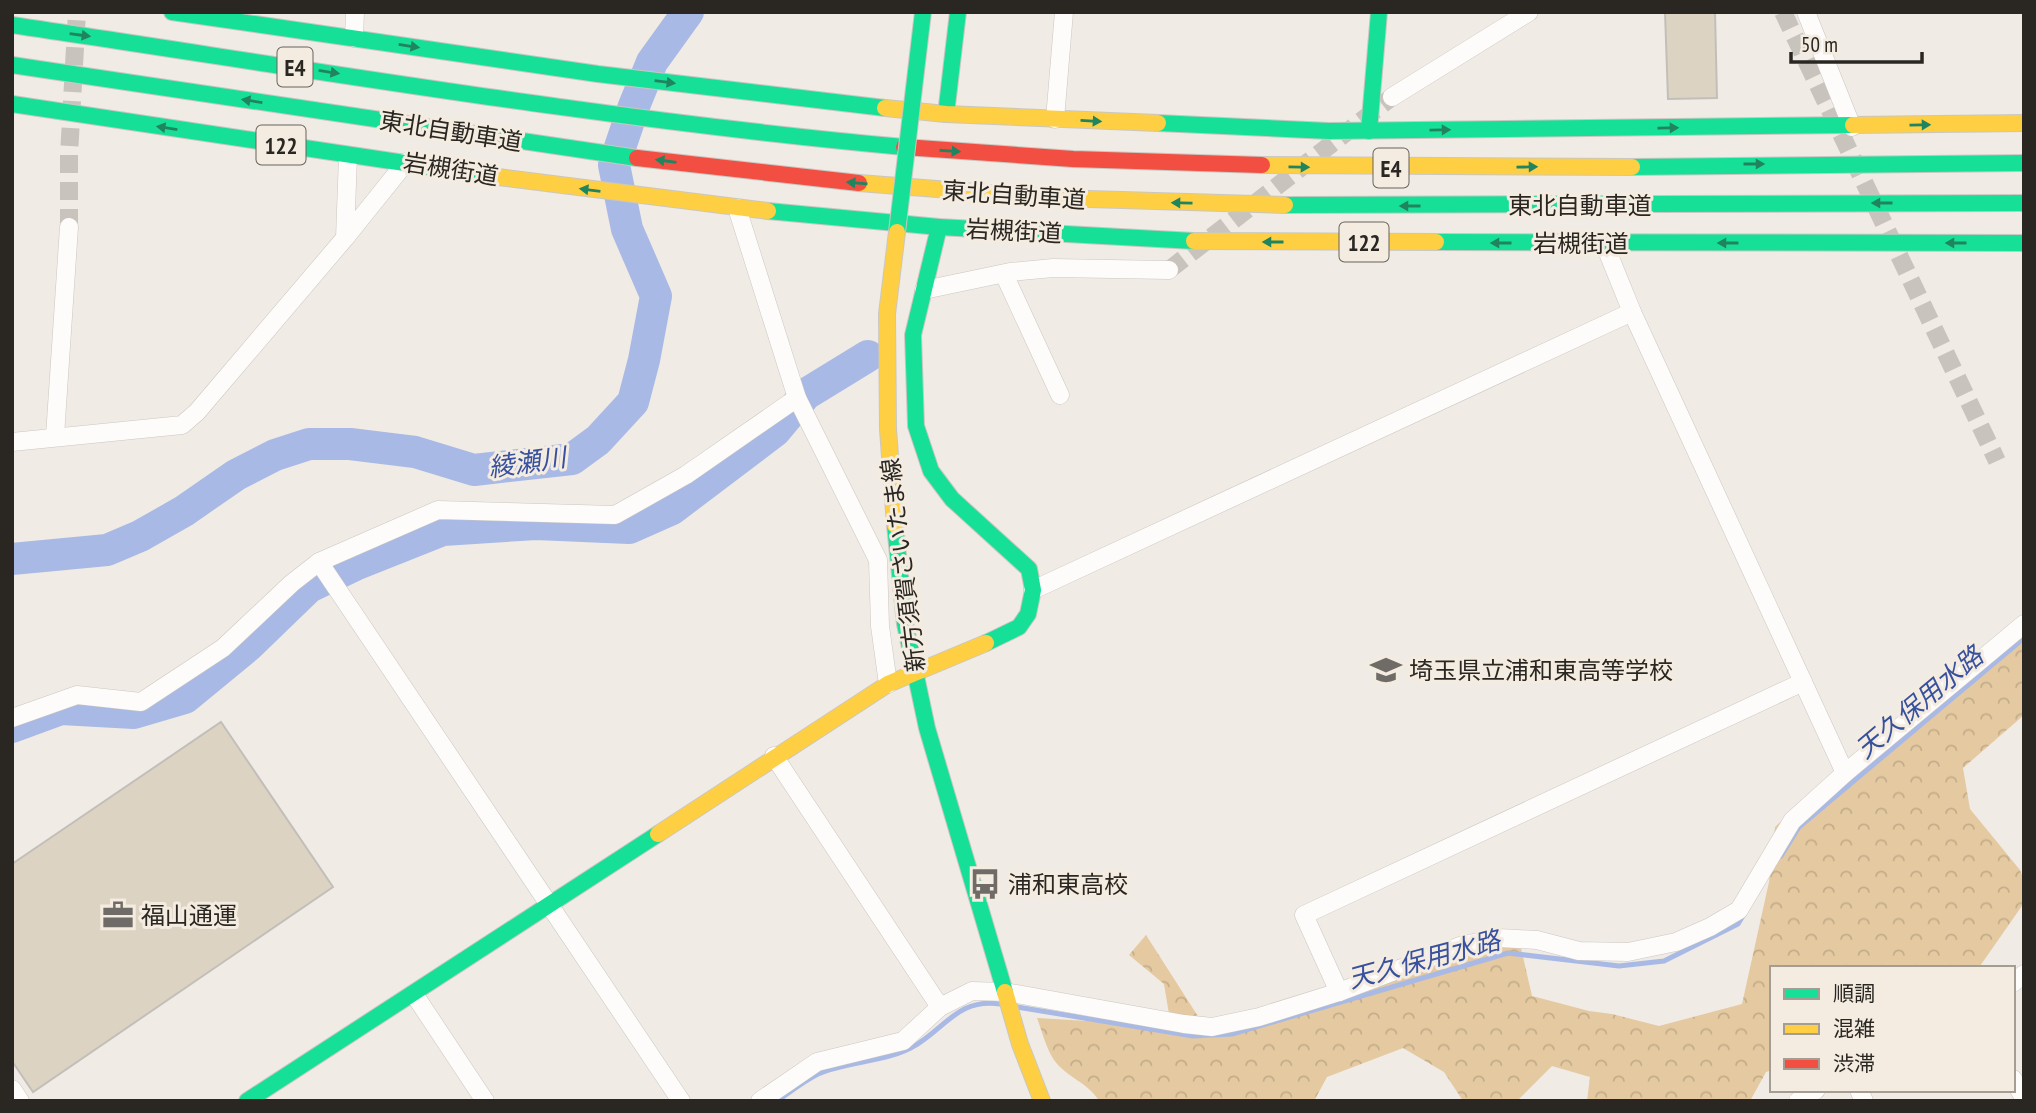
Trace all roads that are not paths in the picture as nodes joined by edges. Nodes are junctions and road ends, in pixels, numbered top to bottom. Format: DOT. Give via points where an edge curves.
graph roads {
  1 [pos="172,12"];
  2 [pos="285,12"];
  3 [pos="355,12"];
  4 [pos="923,12"];
  5 [pos="958,12"];
  6 [pos="1064,12"];
  7 [pos="1379,12"];
  8 [pos="1529,12"];
  9 [pos="1806,12"];
  10 [pos="12,25"];
  11 [pos="270,26"];
  12 [pos="354,38"];
  13 [pos="12,65"];
  14 [pos="1392,97"];
  15 [pos="12,104"];
  16 [pos="946,114"];
  17 [pos="1055,119"];
  18 [pos="2024,123"];
  19 [pos="1852,127"];
  20 [pos="1369,131"];
  21 [pos="348,156"];
  22 [pos="405,162"];
  23 [pos="2024,163"];
  24 [pos="2024,203"];
  25 [pos="737,208"];
  26 [pos="69,227"];
  27 [pos="939,227"];
  28 [pos="345,238"];
  29 [pos="1604,243"];
  30 [pos="2024,243"];
  31 [pos="1169,270"];
  32 [pos="1004,274"];
  33 [pos="924,290"];
  34 [pos="1632,312"];
  35 [pos="1059,396"];
  36 [pos="797,398"];
  37 [pos="55,436"];
  38 [pos="12,442"];
  39 [pos="325,571"];
  40 [pos="1033,590"];
  41 [pos="2024,624"];
  42 [pos="915,671"];
  43 [pos="1803,682"];
  44 [pos="888,684"];
  45 [pos="12,718"];
  46 [pos="774,757"];
  47 [pos="1845,773"];
  48 [pos="549,906"];
  49 [pos="1005,992"];
  50 [pos="1339,992"];
  51 [pos="414,994"];
  52 [pos="940,1007"];
  53 [pos="2015,1082"];
  54 [pos="12,1089"];
  55 [pos="2024,1098"];
  56 [pos="20,1101"];
  57 [pos="247,1101"];
  58 [pos="485,1101"];
  59 [pos="681,1101"];
  60 [pos="760,1101"];
  61 [pos="1042,1101"];
  1 -- 11 [label="main road"];
  2 -- 11 [label="main road"];
  3 -- 12 [label="street"];
  4 -- 42 [label="main road, 新方須賀さいたま線, bridge" via="887,314 895,525 905,624"];
  5 -- 16 [label="main road"];
  6 -- 17 [label="street"];
  7 -- 20 [label="main road"];
  8 -- 14 [label="street"];
  9 -- 19 [label="street"];
  10 -- 23 [label="main road, 東北自動車道 / E4, one-way" via="578,110 942,150 1266,167"];
  11 -- 12 [label="main road"];
  12 -- 16 [label="main road, one-way" via="597,74"];
  24 -- 13 [label="main road, 東北自動車道 / E4, one-way" via="1314,206 973,193 562,148"];
  21 -- 15 [label="main road, 岩槻街道 / 122, one-way"];
  16 -- 17 [label="main road"];
  17 -- 20 [label="main road, one-way"];
  19 -- 18 [label="main road, one-way"];
  20 -- 19 [label="main road, one-way"];
  21 -- 22 [label="main road, 岩槻街道 / 122"];
  21 -- 28 [label="street"];
  25 -- 22 [label="main road, 岩槻街道 / 122, one-way"];
  22 -- 28 [label="street"];
  25 -- 27 [label="main road, 岩槻街道 / 122"];
  25 -- 36 [label="street"];
  26 -- 37 [label="street"];
  29 -- 27 [label="main road, 岩槻街道 / 122, one-way" via="1182,241"];
  27 -- 33 [label="main road"];
  28 -- 37 [label="street" via="181,425"];
  30 -- 29 [label="main road, 岩槻街道 / 122, one-way"];
  29 -- 34 [label="street"];
  31 -- 32 [label="street" via="1053,268"];
  32 -- 33 [label="street"];
  32 -- 35 [label="street"];
  33 -- 40 [label="main road" via="914,335 916,426 931,471 952,499 1029,569"];
  34 -- 40 [label="street"];
  34 -- 43 [label="street"];
  36 -- 39 [label="street" via="686,475 615,515 438,510"];
  36 -- 44 [label="street" via="878,559"];
  37 -- 38 [label="street"];
  39 -- 45 [label="street" via="292,583 223,648 141,702 77,695"];
  39 -- 48 [label="street"];
  40 -- 42 [label="main road" via="1028,614 1019,627"];
  41 -- 47 [label="street"];
  42 -- 44 [label="main road"];
  42 -- 49 [label="main road, 新方須賀さいたま線" via="941,778"];
  43 -- 47 [label="street"];
  43 -- 50 [label="street" via="1304,915"];
  44 -- 46 [label="main road"];
  46 -- 48 [label="main road"];
  46 -- 52 [label="street"];
  47 -- 50 [label="street" via="1792,821 1739,910 1676,942 1628,952 1579,951 1537,940 1499,938 1463,945"];
  48 -- 51 [label="main road"];
  48 -- 59 [label="street"];
  49 -- 50 [label="street" via="1212,1027"];
  49 -- 52 [label="street" via="972,991"];
  49 -- 61 [label="main road, 新方須賀さいたま線"];
  51 -- 57 [label="main road"];
  51 -- 58 [label="street"];
  52 -- 60 [label="street" via="903,1041 817,1062"];
  53 -- 55 [label="street"];
  54 -- 56 [label="street"];
}
